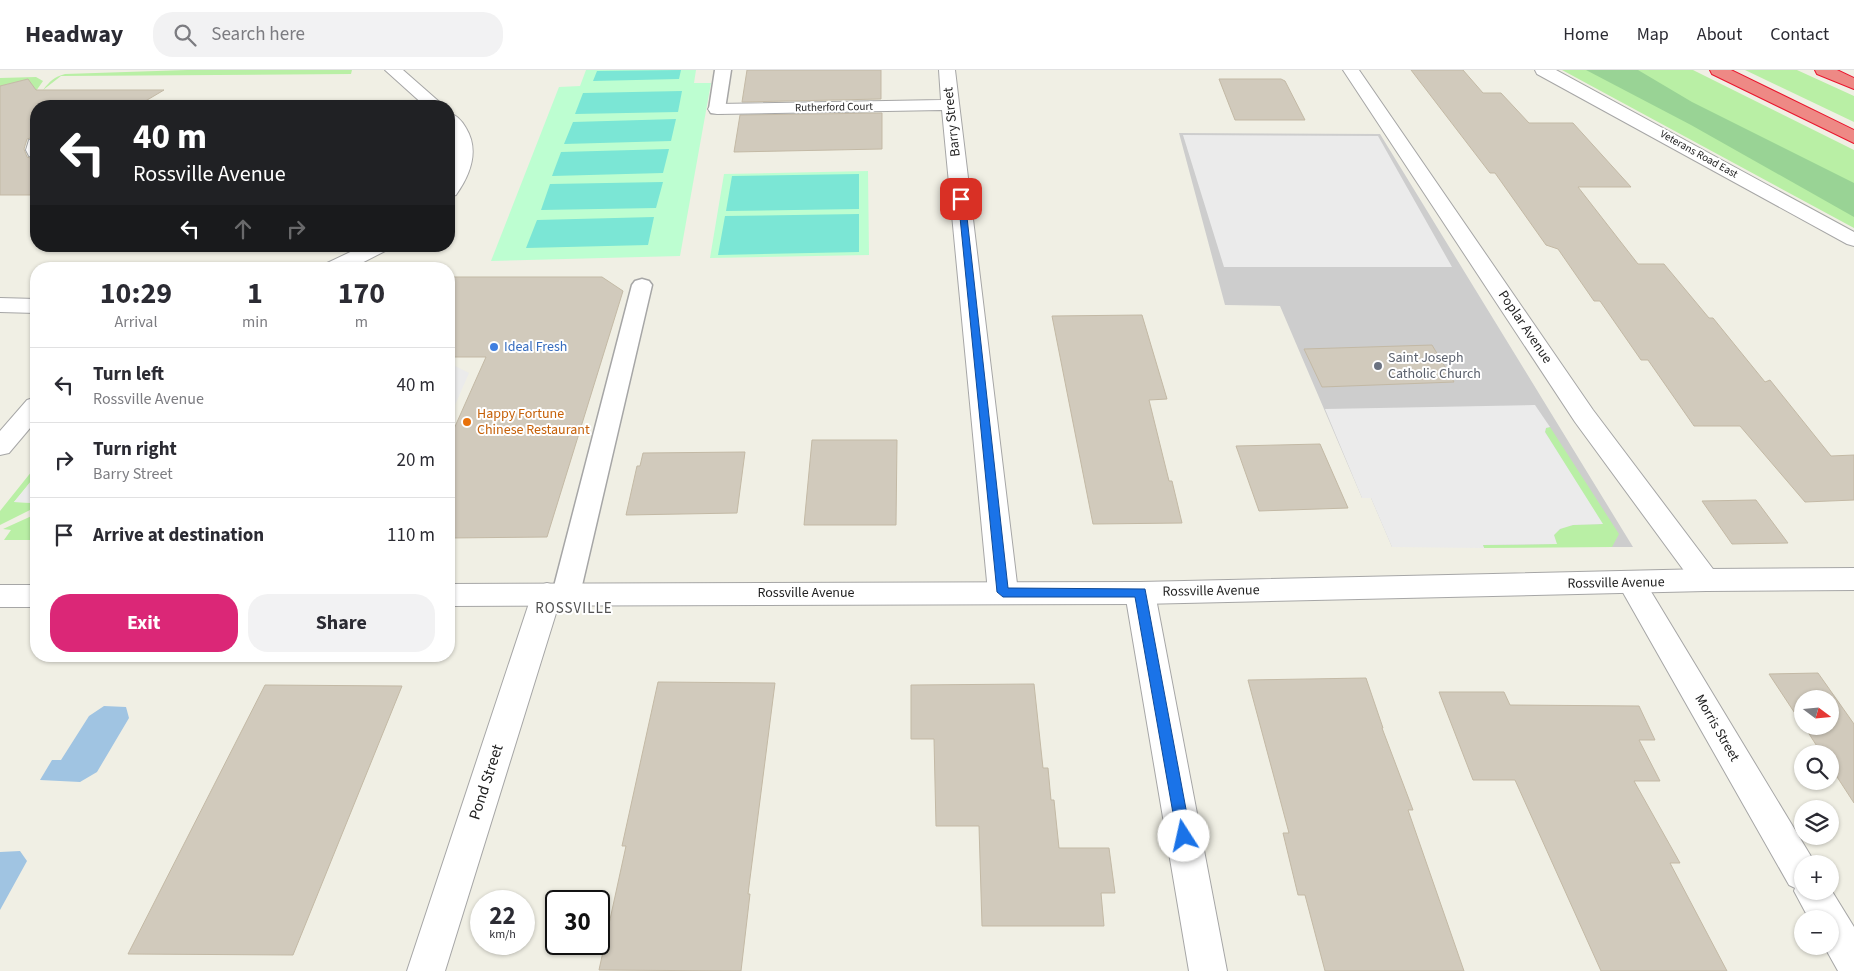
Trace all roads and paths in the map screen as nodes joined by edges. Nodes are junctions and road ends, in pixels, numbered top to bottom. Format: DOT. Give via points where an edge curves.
graph roads {
  1 [pos="394,70"];
  2 [pos="723,70"];
  3 [pos="947,70"];
  4 [pos="1351,70"];
  5 [pos="1542,70"];
  6 [pos="1718,70"];
  7 [pos="1823,70"];
  8 [pos="1854,84"];
  9 [pos="428,100"];
  10 [pos="950,105"];
  11 [pos="717,109"];
  12 [pos="455,128"];
  13 [pos="1854,137"];
  14 [pos="455,181"];
  15 [pos="1854,240"];
  16 [pos="368,252"];
  17 [pos="347,262"];
  18 [pos="642,285"];
  19 [pos="0,305"];
  20 [pos="30,306"];
  21 [pos="30,412"];
  22 [pos="0,447"];
  23 [pos="1706,580"];
  24 [pos="1854,580"];
  25 [pos="1631,582"];
  26 [pos="1003,592"];
  27 [pos="1140,593"];
  28 [pos="455,594"];
  29 [pos="556,594"];
  30 [pos="0,596"];
  31 [pos="30,596"];
  32 [pos="1794,860"];
  33 [pos="1839,937"];
  34 [pos="1854,962"];
  35 [pos="426,971"];
  36 [pos="1208,971"];
  1 -- 9 [label="street"];
  2 -- 11 [label="lane"];
  3 -- 10 [label="street, Barry Street"];
  4 -- 23 [label="street, Poplar Avenue" via="1584,416"];
  5 -- 15 [label="street, Veterans Road East"];
  6 -- 13 [label="highway"];
  7 -- 8 [label="highway"];
  10 -- 11 [label="street, Rutherford Court"];
  10 -- 26 [label="street, Barry Street"];
  12 -- 14 [label="street" via="462,137 465,152"];
  16 -- 17 [label="street"];
  18 -- 29 [label="lane"];
  19 -- 20 [label="street"];
  21 -- 22 [label="street"];
  23 -- 24 [label="street, Rossville Avenue"];
  23 -- 25 [label="street, Rossville Avenue"];
  25 -- 27 [label="street, Rossville Avenue"];
  25 -- 32 [label="street, Morris Street"];
  26 -- 27 [label="street, Rossville Avenue"];
  26 -- 29 [label="street, Rossville Avenue"];
  27 -- 36 [label="street"];
  28 -- 29 [label="street, Rossville Avenue"];
  29 -- 35 [label="street, Pond Street"];
  30 -- 31 [label="street"];
  33 -- 34 [label="street"];
}
